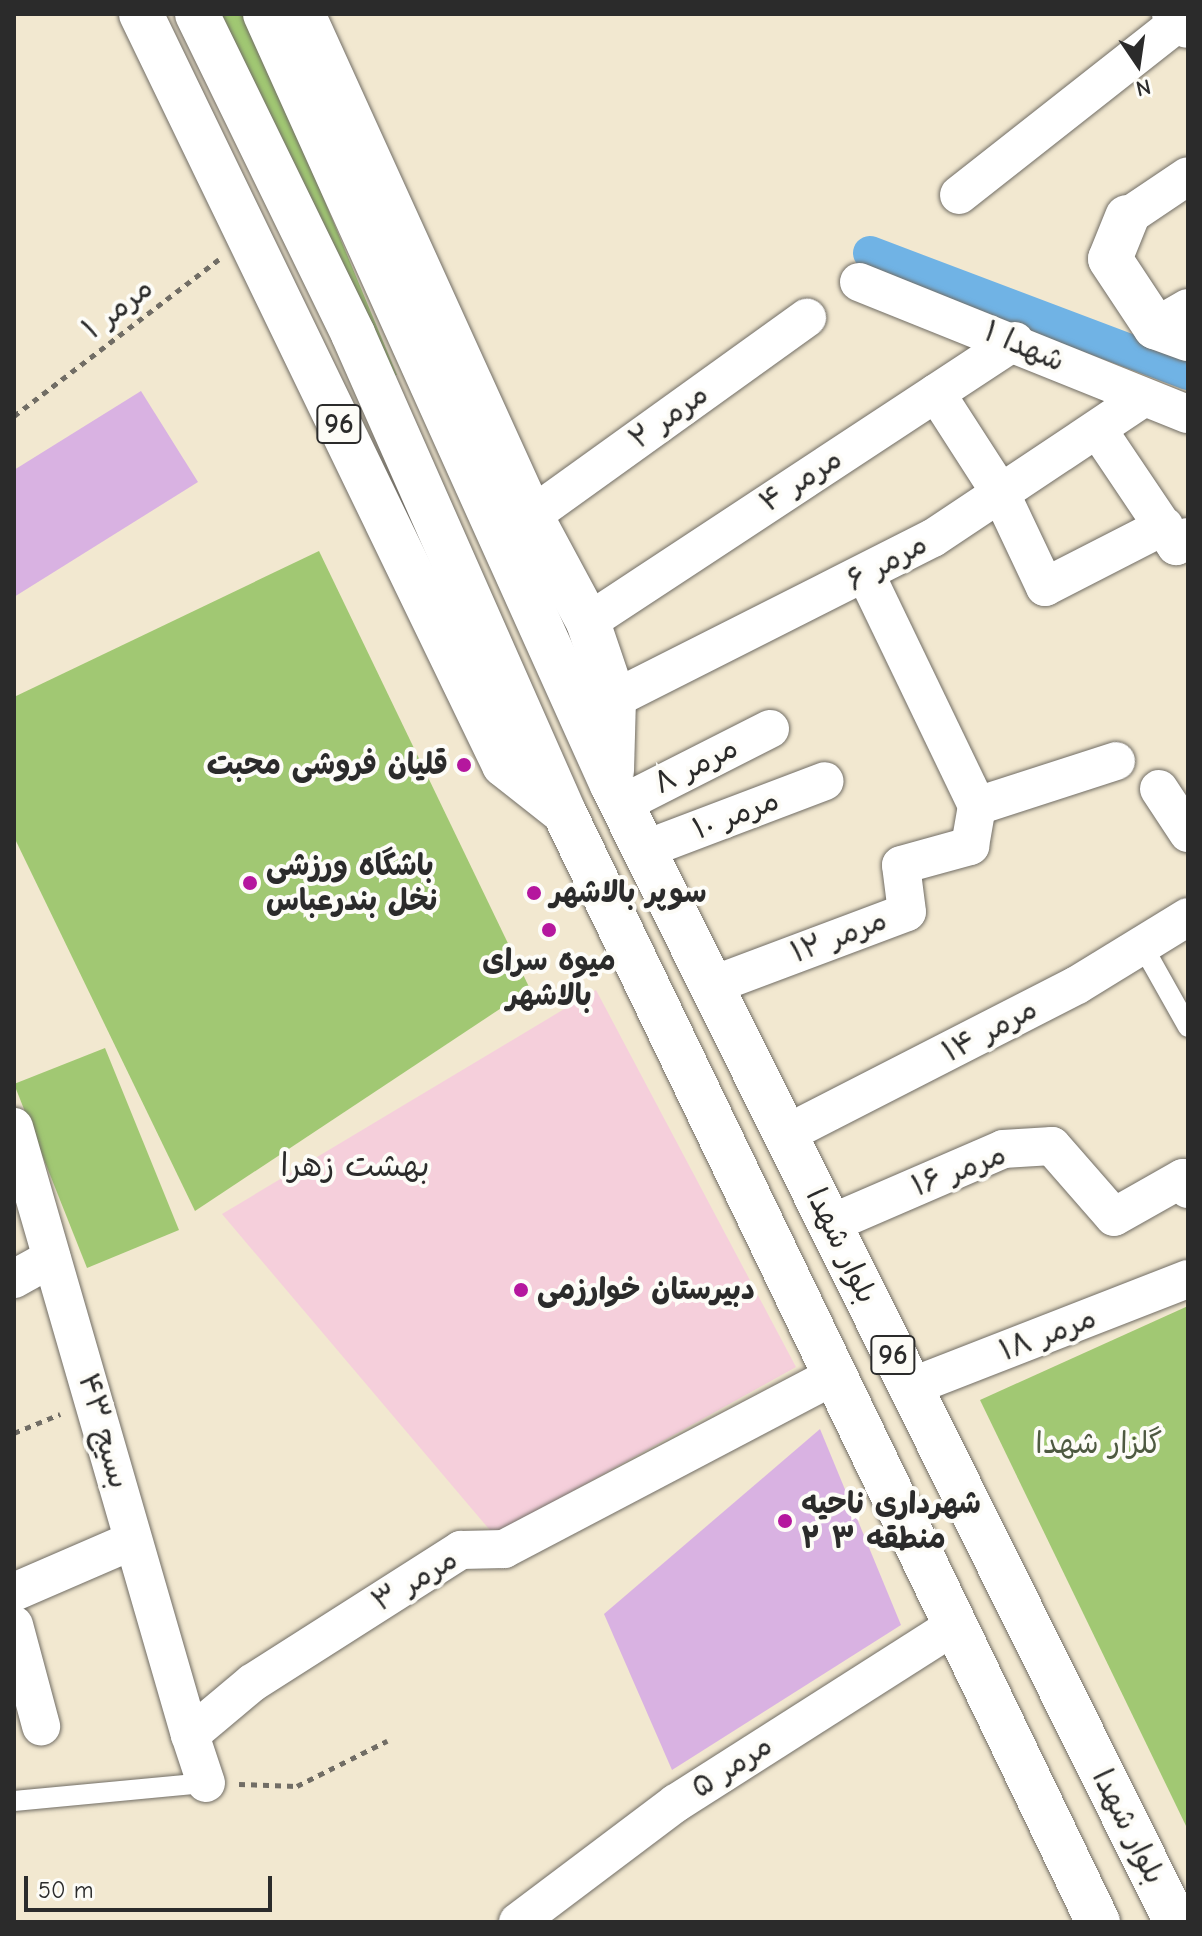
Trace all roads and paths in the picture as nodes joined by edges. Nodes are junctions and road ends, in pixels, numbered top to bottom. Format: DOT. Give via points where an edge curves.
graph roads {
  1 [pos="197,14"];
  2 [pos="265,14"];
  3 [pos="303,14"];
  4 [pos="148,20"];
  5 [pos="1181,20"];
  6 [pos="1188,176"];
  7 [pos="959,195"];
  8 [pos="1127,217"];
  9 [pos="248,236"];
  10 [pos="859,282"];
  11 [pos="807,318"];
  12 [pos="1177,325"];
  13 [pos="1015,341"];
  14 [pos="936,393"];
  15 [pos="1143,398"];
  16 [pos="1188,414"];
  17 [pos="14,416"];
  18 [pos="1098,430"];
  19 [pos="1001,494"];
  20 [pos="531,516"];
  21 [pos="1176,532"];
  22 [pos="866,575"];
  23 [pos="588,622"];
  24 [pos="614,699"];
  25 [pos="770,729"];
  26 [pos="1116,761"];
  27 [pos="825,781"];
  28 [pos="1159,789"];
  29 [pos="617,794"];
  30 [pos="977,806"];
  31 [pos="564,812"];
  32 [pos="1188,833"];
  33 [pos="646,849"];
  34 [pos="1188,917"];
  35 [pos="1142,945"];
  36 [pos="713,985"];
  37 [pos="1188,1027"];
  38 [pos="14,1127"];
  39 [pos="786,1134"];
  40 [pos="1188,1189"];
  41 [pos="830,1224"];
  42 [pos="52,1258"];
  43 [pos="14,1279"];
  44 [pos="1188,1279"];
  45 [pos="832,1377"];
  46 [pos="908,1388"];
  47 [pos="94,1400"];
  48 [pos="14,1433"];
  49 [pos="132,1541"];
  50 [pos="14,1592"];
  51 [pos="14,1625"];
  52 [pos="955,1625"];
  53 [pos="41,1726"];
  54 [pos="190,1735"];
  55 [pos="387,1741"];
  56 [pos="206,1783"];
  57 [pos="14,1801"];
  58 [pos="518,1922"];
  59 [pos="1098,1922"];
  60 [pos="1176,1922"];
  1 -- 31 [label="main road" via="353,334"];
  2 -- 29 [label="main road, بلوار شهدا"];
  3 -- 20 [label="main road, 96"];
  4 -- 9 [label="main road, 96"];
  5 -- 7 [label="street"];
  6 -- 8 [label="street"];
  8 -- 12 [label="main road" via="1110,259"];
  9 -- 17 [label="path, مرمر ۱"];
  9 -- 31 [label="main road, 96" via="504,765"];
  10 -- 13 [label="street, شهدا ۱"];
  11 -- 20 [label="street, مرمر ۲"];
  13 -- 14 [label="street, مرمر ۴"];
  13 -- 15 [label="street, شهدا ۱"];
  14 -- 19 [label="street"];
  14 -- 23 [label="street, مرمر ۴"];
  15 -- 16 [label="street, شهدا ۱"];
  15 -- 18 [label="street, مرمر ۶"];
  18 -- 19 [label="street, مرمر ۶"];
  18 -- 21 [label="street"];
  19 -- 21 [label="street" via="1045,587"];
  19 -- 22 [label="street, مرمر ۶"];
  20 -- 23 [label="main road, 96"];
  22 -- 24 [label="street, مرمر ۶"];
  22 -- 30 [label="street"];
  23 -- 24 [label="main road, 96"];
  24 -- 29 [label="main road, 96"];
  25 -- 29 [label="street, مرمر ۸"];
  26 -- 30 [label="street"];
  27 -- 33 [label="street, مرمر ۱۰"];
  28 -- 32 [label="street"];
  29 -- 33 [label="main road, بلوار شهدا / 96"];
  30 -- 36 [label="street, مرمر ۱۲" via="970,846 901,865 907,912"];
  31 -- 45 [label="main road, 96"];
  33 -- 36 [label="main road, بلوار شهدا / 96"];
  34 -- 35 [label="street, مرمر ۱۴"];
  35 -- 37 [label="lane"];
  35 -- 39 [label="street, مرمر ۱۴"];
  36 -- 39 [label="main road, بلوار شهدا / 96"];
  38 -- 42 [label="street, بسیج ۴۳"];
  39 -- 41 [label="main road, بلوار شهدا / 96"];
  40 -- 41 [label="street, مرمر ۱۶" via="1183,1178 1114,1217 1052,1146 1003,1149"];
  41 -- 46 [label="main road, بلوار شهدا / 96"];
  42 -- 43 [label="street"];
  42 -- 47 [label="street, بسیج ۴۳"];
  44 -- 46 [label="street, مرمر ۱۸"];
  45 -- 52 [label="main road, 96"];
  45 -- 54 [label="street, مرمر ۳" via="504,1549 461,1550 252,1683"];
  46 -- 60 [label="main road, بلوار شهدا / 96"];
  47 -- 48 [label="path"];
  47 -- 49 [label="street, بسیج ۴۳"];
  49 -- 50 [label="street"];
  49 -- 54 [label="street, بسیج ۴۳"];
  51 -- 53 [label="street"];
  52 -- 58 [label="street, مرمر ۵" via="676,1803"];
  52 -- 59 [label="main road, 96"];
  54 -- 56 [label="street"];
  55 -- 56 [label="path" via="297,1786"];
  56 -- 57 [label="lane"];
}
